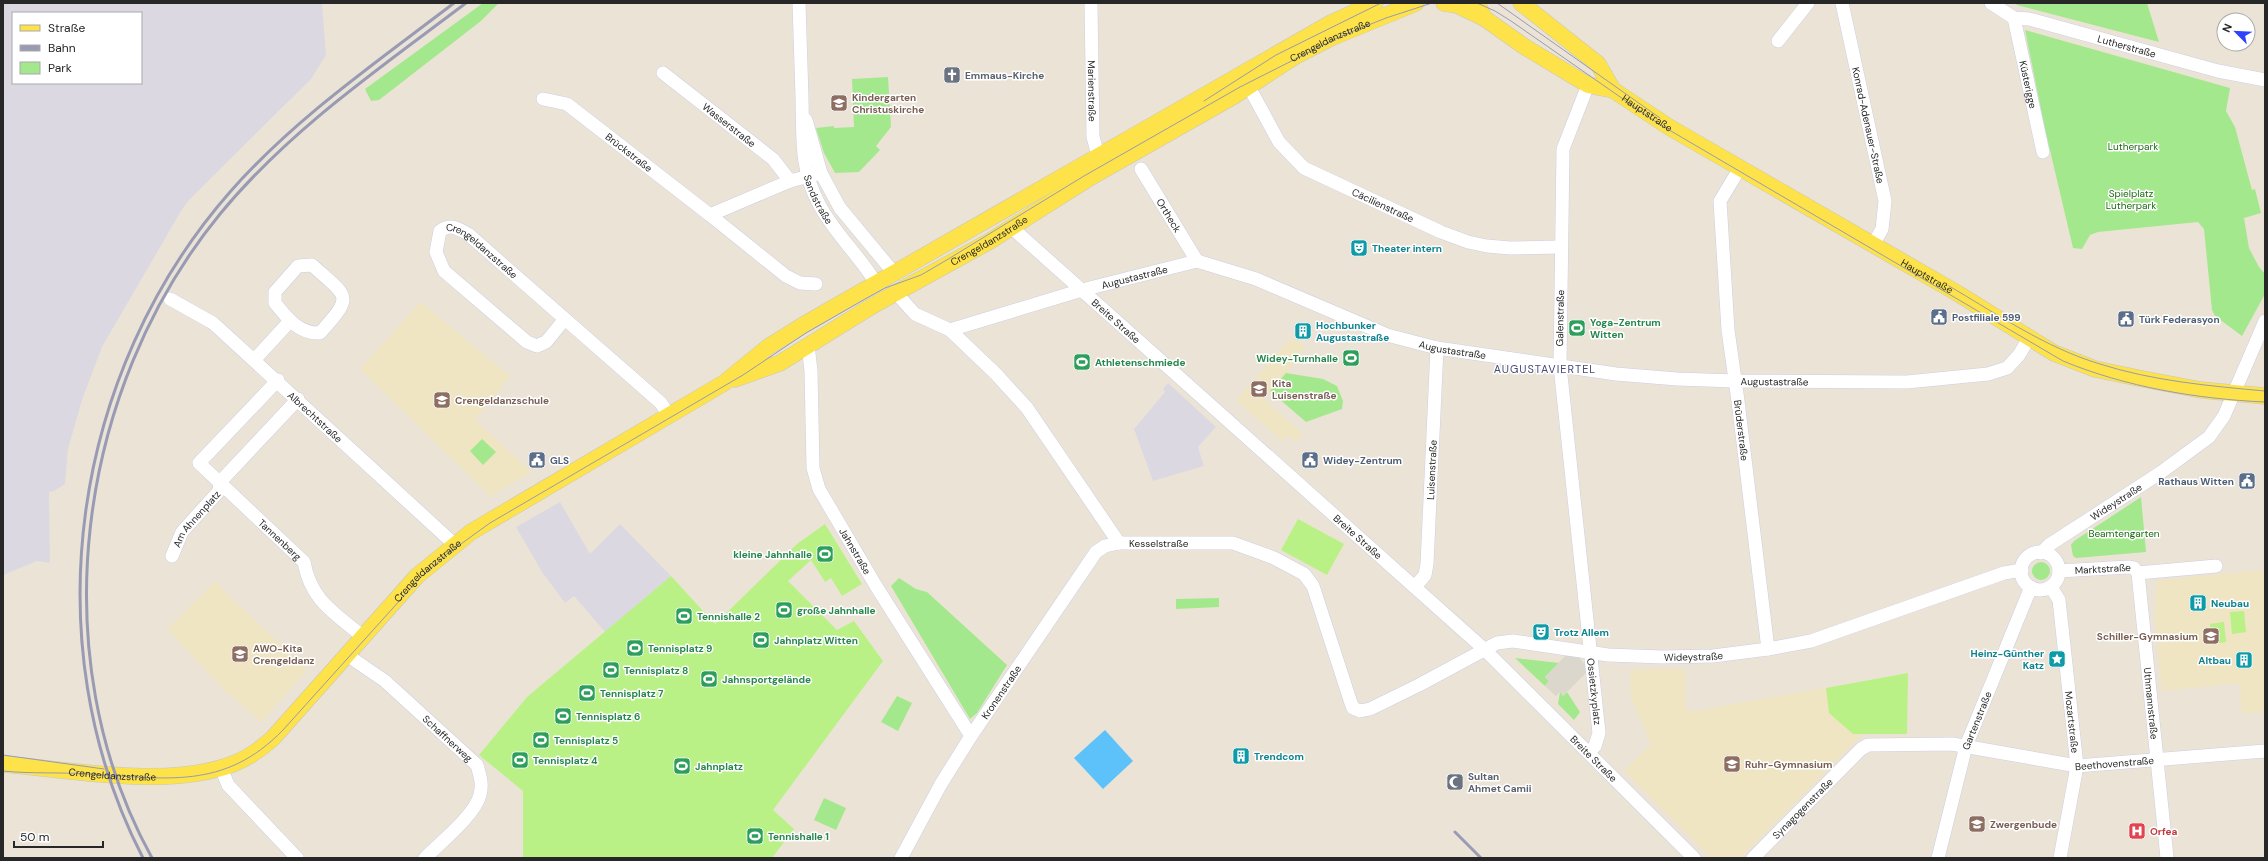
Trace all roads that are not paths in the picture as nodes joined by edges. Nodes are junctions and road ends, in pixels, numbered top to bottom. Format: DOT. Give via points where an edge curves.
graph roads {
  1 [pos="799,3"];
  2 [pos="1091,3"];
  3 [pos="1375,3"];
  4 [pos="1444,3"];
  5 [pos="1477,3"];
  6 [pos="1808,3"];
  7 [pos="1842,3"];
  8 [pos="1992,3"];
  9 [pos="1413,4"];
  10 [pos="1527,6"];
  11 [pos="1484,18"];
  12 [pos="2014,18"];
  13 [pos="1778,41"];
  14 [pos="663,73"];
  15 [pos="2265,80"];
  16 [pos="1244,82"];
  17 [pos="1588,85"];
  18 [pos="1613,90"];
  19 [pos="543,99"];
  20 [pos="802,101"];
  21 [pos="2043,152"];
  22 [pos="1098,155"];
  23 [pos="1740,168"];
  24 [pos="1141,169"];
  25 [pos="822,173"];
  26 [pos="808,177"];
  27 [pos="1091,177"];
  28 [pos="790,181"];
  29 [pos="710,215"];
  30 [pos="981,221"];
  31 [pos="1011,227"];
  32 [pos="1873,245"];
  33 [pos="1561,247"];
  34 [pos="1197,261"];
  35 [pos="894,273"];
  36 [pos="876,283"];
  37 [pos="816,284"];
  38 [pos="1082,290"];
  39 [pos="896,294"];
  40 [pos="170,299"];
  41 [pos="564,320"];
  42 [pos="290,321"];
  43 [pos="2265,321"];
  44 [pos="805,324"];
  45 [pos="950,330"];
  46 [pos="2030,338"];
  47 [pos="808,345"];
  48 [pos="1437,348"];
  49 [pos="255,359"];
  50 [pos="1560,366"];
  51 [pos="278,380"];
  52 [pos="1735,381"];
  53 [pos="724,383"];
  54 [pos="2234,394"];
  55 [pos="2265,396"];
  56 [pos="298,399"];
  57 [pos="669,416"];
  58 [pos="220,482"];
  59 [pos="1119,543"];
  60 [pos="454,544"];
  61 [pos="2041,553"];
  62 [pos="172,556"];
  63 [pos="2216,566"];
  64 [pos="2022,570"];
  65 [pos="2059,571"];
  66 [pos="2138,573"];
  67 [pos="1415,587"];
  68 [pos="2031,587"];
  69 [pos="2051,587"];
  70 [pos="363,637"];
  71 [pos="1484,649"];
  72 [pos="1768,649"];
  73 [pos="1590,651"];
  74 [pos="347,655"];
  75 [pos="1370,709"];
  76 [pos="971,736"];
  77 [pos="1966,746"];
  78 [pos="2265,751"];
  79 [pos="1589,752"];
  80 [pos="2157,760"];
  81 [pos="3,764"];
  82 [pos="2077,766"];
  83 [pos="222,768"];
  84 [pos="297,858"];
  85 [pos="425,858"];
  86 [pos="901,858"];
  87 [pos="1694,858"];
  88 [pos="1754,858"];
  89 [pos="1938,858"];
  90 [pos="2060,858"];
  91 [pos="2167,858"];
  1 -- 20 [label="street, Sandstraße"];
  2 -- 22 [label="street, Marienstraße" via="1094,137"];
  3 -- 16 [label="main road, Crengeldanzstraße" via="1331,23"];
  4 -- 11 [label="main road" via="1457,5"];
  5 -- 11 [label="main road, Hauptstraße"];
  6 -- 13 [label="street"];
  7 -- 32 [label="street, Konrad-Adenauer-Straße" via="1885,201 1882,229"];
  8 -- 12 [label="street, Lutherstraße"];
  9 -- 16 [label="main road, Crengeldanzstraße" via="1320,43 1271,71"];
  10 -- 18 [label="main road, Hauptstraße" via="1598,64"];
  11 -- 17 [label="main road, Hauptstraße" via="1525,47"];
  12 -- 15 [label="street, Lutherstraße" via="2029,19 2218,71"];
  12 -- 21 [label="street, Küsterigge"];
  14 -- 28 [label="street, Wasserstraße" via="774,160"];
  16 -- 22 [label="main road, Crengeldanzstraße"];
  16 -- 27 [label="main road, Crengeldanzstraße"];
  16 -- 33 [label="street, Cäcilienstraße" via="1280,142 1304,168 1468,242 1510,248"];
  17 -- 18 [label="main road, Hauptstraße"];
  17 -- 33 [label="street, Galenstraße" via="1563,149"];
  18 -- 23 [label="main road, Hauptstraße" via="1669,127"];
  19 -- 29 [label="street, Brückstraße" via="567,104"];
  20 -- 25 [label="street, Sandstraße" via="810,139"];
  20 -- 26 [label="street, Sandstraße" via="801,141"];
  22 -- 27 [label="street, Marienstraße"];
  22 -- 30 [label="main road, Crengeldanzstraße"];
  23 -- 32 [label="main road, Hauptstraße"];
  23 -- 52 [label="street, Brüderstraße" via="1720,201 1728,330"];
  24 -- 34 [label="street, Ortheck"];
  25 -- 26 [label="street"];
  25 -- 35 [label="street, Sandstraße" via="843,214"];
  26 -- 28 [label="street"];
  26 -- 36 [label="street, Sandstraße" via="819,205 831,224 863,261"];
  27 -- 31 [label="main road, Crengeldanzstraße"];
  28 -- 29 [label="street"];
  29 -- 37 [label="street, Brückstraße" via="786,276 800,283"];
  30 -- 31 [label="main road"];
  30 -- 35 [label="main road, Crengeldanzstraße"];
  31 -- 38 [label="street, Breite Straße"];
  31 -- 39 [label="main road, Crengeldanzstraße"];
  32 -- 46 [label="main road, Hauptstraße"];
  33 -- 50 [label="street, Galenstraße"];
  34 -- 38 [label="street, Augustastraße"];
  34 -- 48 [label="street, Augustastraße" via="1256,279 1382,333"];
  35 -- 36 [label="main road, Crengeldanzstraße"];
  35 -- 39 [label="main road"];
  36 -- 39 [label="main road"];
  36 -- 44 [label="main road, Crengeldanzstraße"];
  38 -- 45 [label="street, Augustastraße"];
  38 -- 67 [label="street, Breite Straße"];
  39 -- 45 [label="street" via="915,314"];
  39 -- 47 [label="main road, Crengeldanzstraße"];
  40 -- 49 [label="street, Albrechtstraße" via="213,323"];
  41 -- 41 [label="street, Crengeldanzstraße" via="468,234 453,227 440,230 436,252 444,271 527,342 537,346 546,342"];
  41 -- 57 [label="street, Crengeldanzstraße" via="662,403"];
  42 -- 42 [label="street" via="309,333 320,333 340,311 344,302 342,293 312,266 298,266 276,292 275,303"];
  42 -- 49 [label="street"];
  43 -- 54 [label="street, Wideystraße"];
  44 -- 47 [label="main road"];
  44 -- 53 [label="main road, Crengeldanzstraße" via="768,347"];
  45 -- 59 [label="street, Kesselstraße" via="1027,408"];
  46 -- 52 [label="street, Augustastraße" via="2020,355 2007,368 1988,374 1908,382"];
  46 -- 54 [label="main road, Hauptstraße" via="2054,353 2095,369"];
  47 -- 53 [label="main road, Crengeldanzstraße" via="780,363"];
  47 -- 76 [label="street, Jahnstraße" via="813,468 819,489 876,586"];
  48 -- 50 [label="street, Augustastraße"];
  48 -- 67 [label="street, Luisenstraße" via="1427,564 1425,575"];
  49 -- 51 [label="street, Albrechtstraße"];
  50 -- 52 [label="street, Augustastraße" via="1677,379"];
  50 -- 73 [label="street, Galenstraße"];
  51 -- 56 [label="street, Albrechtstraße"];
  51 -- 58 [label="street, Tannenberg" via="199,463"];
  52 -- 72 [label="street, Brüderstraße"];
  53 -- 57 [label="main road, Crengeldanzstraße"];
  54 -- 55 [label="main road, Hauptstraße"];
  54 -- 61 [label="street, Wideystraße" via="2221,423 2199,446 2049,545"];
  56 -- 58 [label="street"];
  56 -- 60 [label="street, Albrechtstraße"];
  57 -- 60 [label="main road, Crengeldanzstraße" via="520,502"];
  58 -- 62 [label="street, Am Ahnenplatz" via="219,491 182,532"];
  58 -- 70 [label="street, Tannenberg" via="304,562 307,579 317,597"];
  59 -- 75 [label="street, Kesselstraße" via="1233,544 1274,558 1304,574 1313,586 1353,708 1360,711"];
  59 -- 76 [label="street, Kronenstraße" via="1105,546 1096,552"];
  60 -- 70 [label="main road, Crengeldanzstraße" via="417,576"];
  61 -- 64 [label="street" via="2030,556"];
  61 -- 65 [label="street" via="2052,557 2058,564"];
  63 -- 66 [label="street, Marktstraße"];
  64 -- 68 [label="street" via="2025,581"];
  64 -- 72 [label="street, Wideystraße" via="2004,573 1810,641"];
  65 -- 66 [label="street, Marktstraße" via="2128,567 2134,568"];
  65 -- 69 [label="street" via="2057,580"];
  66 -- 80 [label="street, Uthmannstraße"];
  67 -- 71 [label="street, Breite Straße"];
  68 -- 69 [label="street" via="2039,590"];
  68 -- 77 [label="street, Gartenstraße"];
  69 -- 82 [label="street, Mozartstraße" via="2059,600"];
  70 -- 74 [label="main road, Crengeldanzstraße"];
  71 -- 73 [label="street, Wideystraße" via="1496,643 1514,641"];
  71 -- 75 [label="street, Wideystraße"];
  71 -- 79 [label="street, Breite Straße"];
  72 -- 73 [label="street, Wideystraße" via="1713,656 1662,657 1608,655"];
  73 -- 79 [label="street, Ossietzkyplatz" via="1599,733 1595,746"];
  74 -- 83 [label="main road, Crengeldanzstraße" via="273,738 251,756"];
  74 -- 85 [label="street, Schaffnerweg" via="385,681 477,765 482,781 480,797 472,810"];
  76 -- 86 [label="street, Kronenstraße" via="941,784"];
  77 -- 82 [label="street, Beethovenstraße"];
  77 -- 88 [label="street, Synagogenstraße" via="1868,745"];
  77 -- 89 [label="street, Gartenstraße"];
  78 -- 80 [label="street, Beethovenstraße"];
  79 -- 87 [label="street, Breite Straße"];
  80 -- 82 [label="street, Beethovenstraße"];
  80 -- 91 [label="street, Uthmannstraße"];
  81 -- 83 [label="main road, Crengeldanzstraße" via="132,776 187,775"];
  82 -- 90 [label="street, Mozartstraße"];
  83 -- 84 [label="street" via="228,785"];
}
